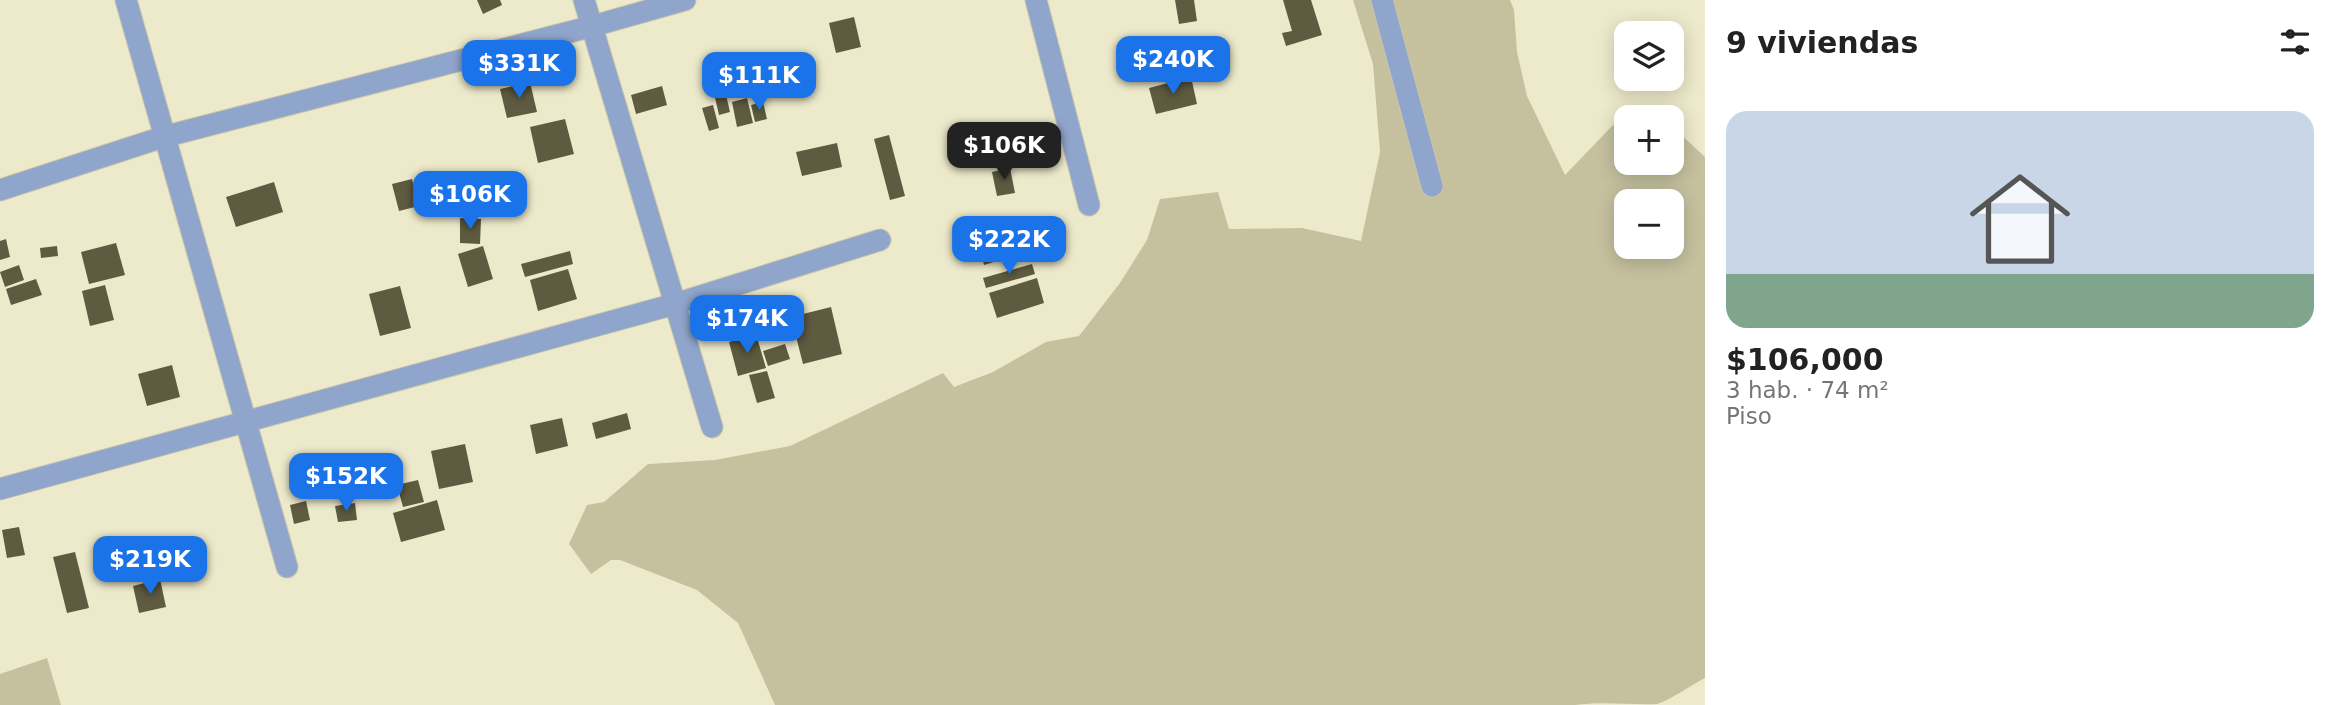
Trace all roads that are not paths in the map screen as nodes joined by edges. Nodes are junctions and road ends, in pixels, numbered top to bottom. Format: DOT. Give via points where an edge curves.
graph roads {
  1 [pos="126,0"];
  2 [pos="584,0"];
  3 [pos="685,0"];
  4 [pos="1036,0"];
  5 [pos="1382,0"];
  6 [pos="593,26"];
  7 [pos="163,137"];
  8 [pos="1432,186"];
  9 [pos="0,190"];
  10 [pos="1089,205"];
  11 [pos="880,240"];
  12 [pos="675,303"];
  13 [pos="247,421"];
  14 [pos="712,427"];
  15 [pos="0,489"];
  16 [pos="287,567"];
  1 -- 7 [label="street"];
  2 -- 6 [label="street"];
  3 -- 6 [label="street"];
  4 -- 10 [label="street"];
  5 -- 8 [label="street"];
  6 -- 7 [label="street"];
  6 -- 12 [label="street"];
  7 -- 9 [label="street"];
  7 -- 13 [label="street"];
  11 -- 12 [label="street"];
  12 -- 13 [label="street"];
  12 -- 14 [label="street"];
  13 -- 15 [label="street"];
  13 -- 16 [label="street"];
}
